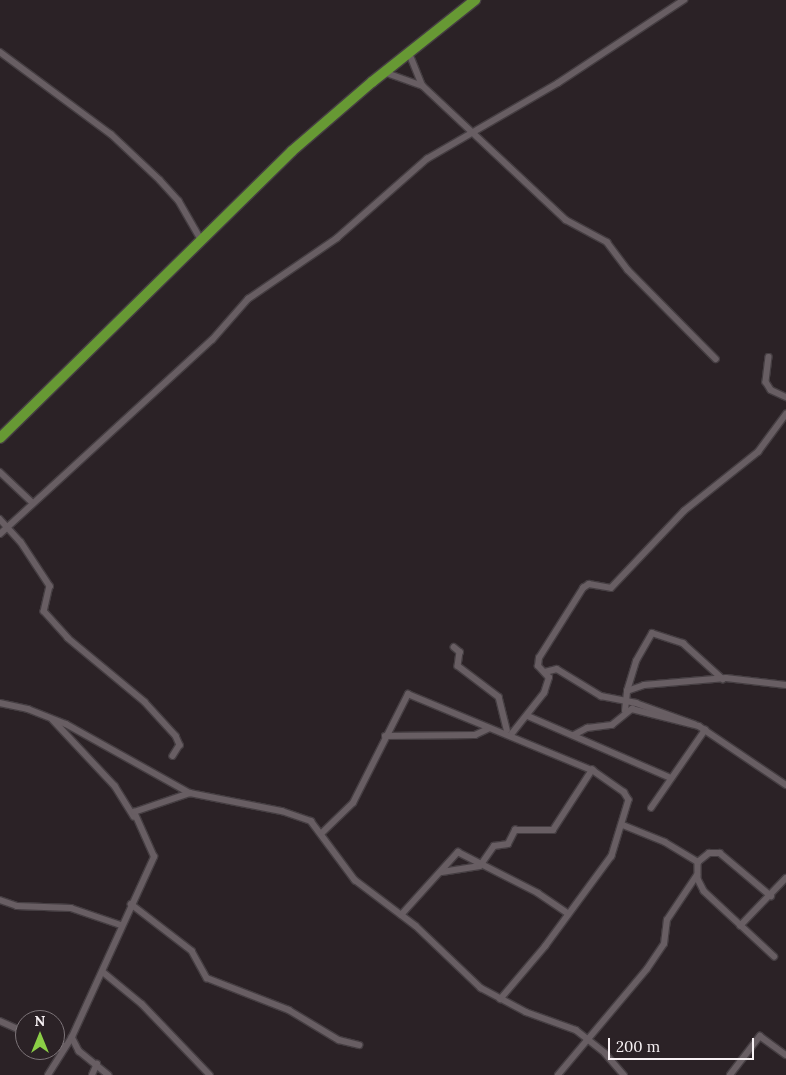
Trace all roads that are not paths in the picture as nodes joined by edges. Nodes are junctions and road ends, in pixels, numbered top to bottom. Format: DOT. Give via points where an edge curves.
graph roads {
  1 [pos="475,0"];
  2 [pos="684,0"];
  3 [pos="0,52"];
  4 [pos="409,52"];
  5 [pos="384,72"];
  6 [pos="423,86"];
  7 [pos="471,131"];
  8 [pos="202,241"];
  9 [pos="770,357"];
  10 [pos="716,359"];
  11 [pos="786,397"];
  12 [pos="786,414"];
  13 [pos="1,437"];
  14 [pos="0,472"];
  15 [pos="33,503"];
  16 [pos="0,519"];
  17 [pos="9,526"];
  18 [pos="0,534"];
  19 [pos="454,646"];
  20 [pos="545,672"];
  21 [pos="723,679"];
  22 [pos="786,685"];
  23 [pos="627,691"];
  24 [pos="626,701"];
  25 [pos="0,704"];
  26 [pos="625,711"];
  27 [pos="528,716"];
  28 [pos="52,718"];
  29 [pos="696,725"];
  30 [pos="488,729"];
  31 [pos="705,730"];
  32 [pos="506,733"];
  33 [pos="574,735"];
  34 [pos="385,736"];
  35 [pos="174,756"];
  36 [pos="592,770"];
  37 [pos="671,778"];
  38 [pos="786,785"];
  39 [pos="190,793"];
  40 [pos="651,808"];
  41 [pos="134,817"];
  42 [pos="623,825"];
  43 [pos="322,833"];
  44 [pos="698,862"];
  45 [pos="480,866"];
  46 [pos="442,872"];
  47 [pos="697,876"];
  48 [pos="786,878"];
  49 [pos="771,896"];
  50 [pos="0,900"];
  51 [pos="131,904"];
  52 [pos="569,914"];
  53 [pos="401,915"];
  54 [pos="121,925"];
  55 [pos="740,926"];
  56 [pos="774,956"];
  57 [pos="103,972"];
  58 [pos="501,999"];
  59 [pos="0,1021"];
  60 [pos="15,1028"];
  61 [pos="72,1037"];
  62 [pos="588,1038"];
  63 [pos="65,1045"];
  64 [pos="359,1045"];
  65 [pos="786,1054"];
  66 [pos="56,1060"];
  67 [pos="96,1064"];
  68 [pos="48,1075"];
  69 [pos="92,1075"];
  70 [pos="109,1075"];
  71 [pos="210,1075"];
  72 [pos="558,1075"];
  73 [pos="624,1075"];
  74 [pos="730,1075"];
  1 -- 4 [label="highway"];
  2 -- 7 [label="street" via="558,83"];
  3 -- 8 [label="street" via="105,129 160,180 179,201"];
  4 -- 5 [label="highway"];
  4 -- 6 [label="street"];
  5 -- 6 [label="street"];
  5 -- 8 [label="highway" via="292,152"];
  6 -- 7 [label="street"];
  7 -- 10 [label="street" via="566,220 612,246 628,270"];
  7 -- 15 [label="street" via="427,158 337,238 248,298 212,340"];
  8 -- 13 [label="highway"];
  9 -- 11 [label="street" via="766,382 771,390"];
  12 -- 20 [label="street" via="758,452 684,511 611,588 589,584 583,588 539,658 538,666"];
  14 -- 15 [label="street"];
  15 -- 17 [label="street"];
  16 -- 17 [label="street"];
  17 -- 18 [label="street"];
  17 -- 35 [label="street" via="50,586 44,610 68,638 145,702 176,736 180,745"];
  19 -- 32 [label="street" via="460,652 458,666 499,697"];
  20 -- 24 [label="street" via="557,669 601,696"];
  20 -- 27 [label="street" via="549,678 544,693"];
  21 -- 22 [label="street"];
  21 -- 23 [label="street" via="644,685"];
  21 -- 23 [label="street" via="683,643 652,633 636,662"];
  23 -- 24 [label="street"];
  24 -- 26 [label="street"];
  24 -- 29 [label="street"];
  25 -- 28 [label="street"];
  26 -- 29 [label="street" via="632,709"];
  26 -- 33 [label="street" via="612,725 587,728"];
  27 -- 32 [label="street"];
  27 -- 33 [label="street"];
  28 -- 39 [label="street" via="150,767"];
  28 -- 41 [label="street" via="115,786"];
  29 -- 31 [label="street"];
  30 -- 32 [label="street"];
  30 -- 34 [label="street" via="475,735"];
  30 -- 34 [label="street" via="408,694"];
  31 -- 37 [label="street"];
  31 -- 38 [label="street"];
  32 -- 36 [label="street"];
  33 -- 37 [label="street"];
  34 -- 43 [label="street" via="352,803"];
  36 -- 42 [label="street" via="628,797"];
  36 -- 45 [label="street" via="553,830 515,830 508,844 494,846"];
  37 -- 40 [label="street"];
  39 -- 41 [label="street" via="136,809"];
  39 -- 43 [label="street" via="301,816"];
  41 -- 51 [label="street" via="154,857"];
  42 -- 44 [label="street" via="665,842"];
  42 -- 52 [label="street" via="612,856"];
  43 -- 53 [label="street" via="355,880"];
  44 -- 47 [label="street"];
  44 -- 49 [label="street" via="709,853 720,853"];
  45 -- 46 [label="street"];
  45 -- 46 [label="street" via="458,852"];
  45 -- 52 [label="street" via="538,893"];
  46 -- 53 [label="street"];
  47 -- 55 [label="street" via="704,891"];
  47 -- 62 [label="street" via="667,920 664,944 648,969"];
  48 -- 49 [label="street"];
  49 -- 55 [label="street"];
  50 -- 54 [label="street" via="17,906 71,908"];
  51 -- 54 [label="street"];
  51 -- 64 [label="street" via="192,951 207,978 289,1010 339,1040"];
  52 -- 58 [label="street"];
  53 -- 58 [label="street" via="480,988"];
  54 -- 57 [label="street"];
  55 -- 56 [label="street"];
  57 -- 61 [label="street"];
  57 -- 71 [label="street" via="142,1004"];
  58 -- 62 [label="street"];
  59 -- 60 [label="street"];
  61 -- 63 [label="street"];
  61 -- 67 [label="street" via="76,1047"];
  62 -- 72 [label="street"];
  62 -- 73 [label="street"];
  65 -- 74 [label="street" via="766,1037 758,1037"];
  66 -- 68 [label="street"];
  67 -- 69 [label="street"];
  67 -- 70 [label="street"];
}
